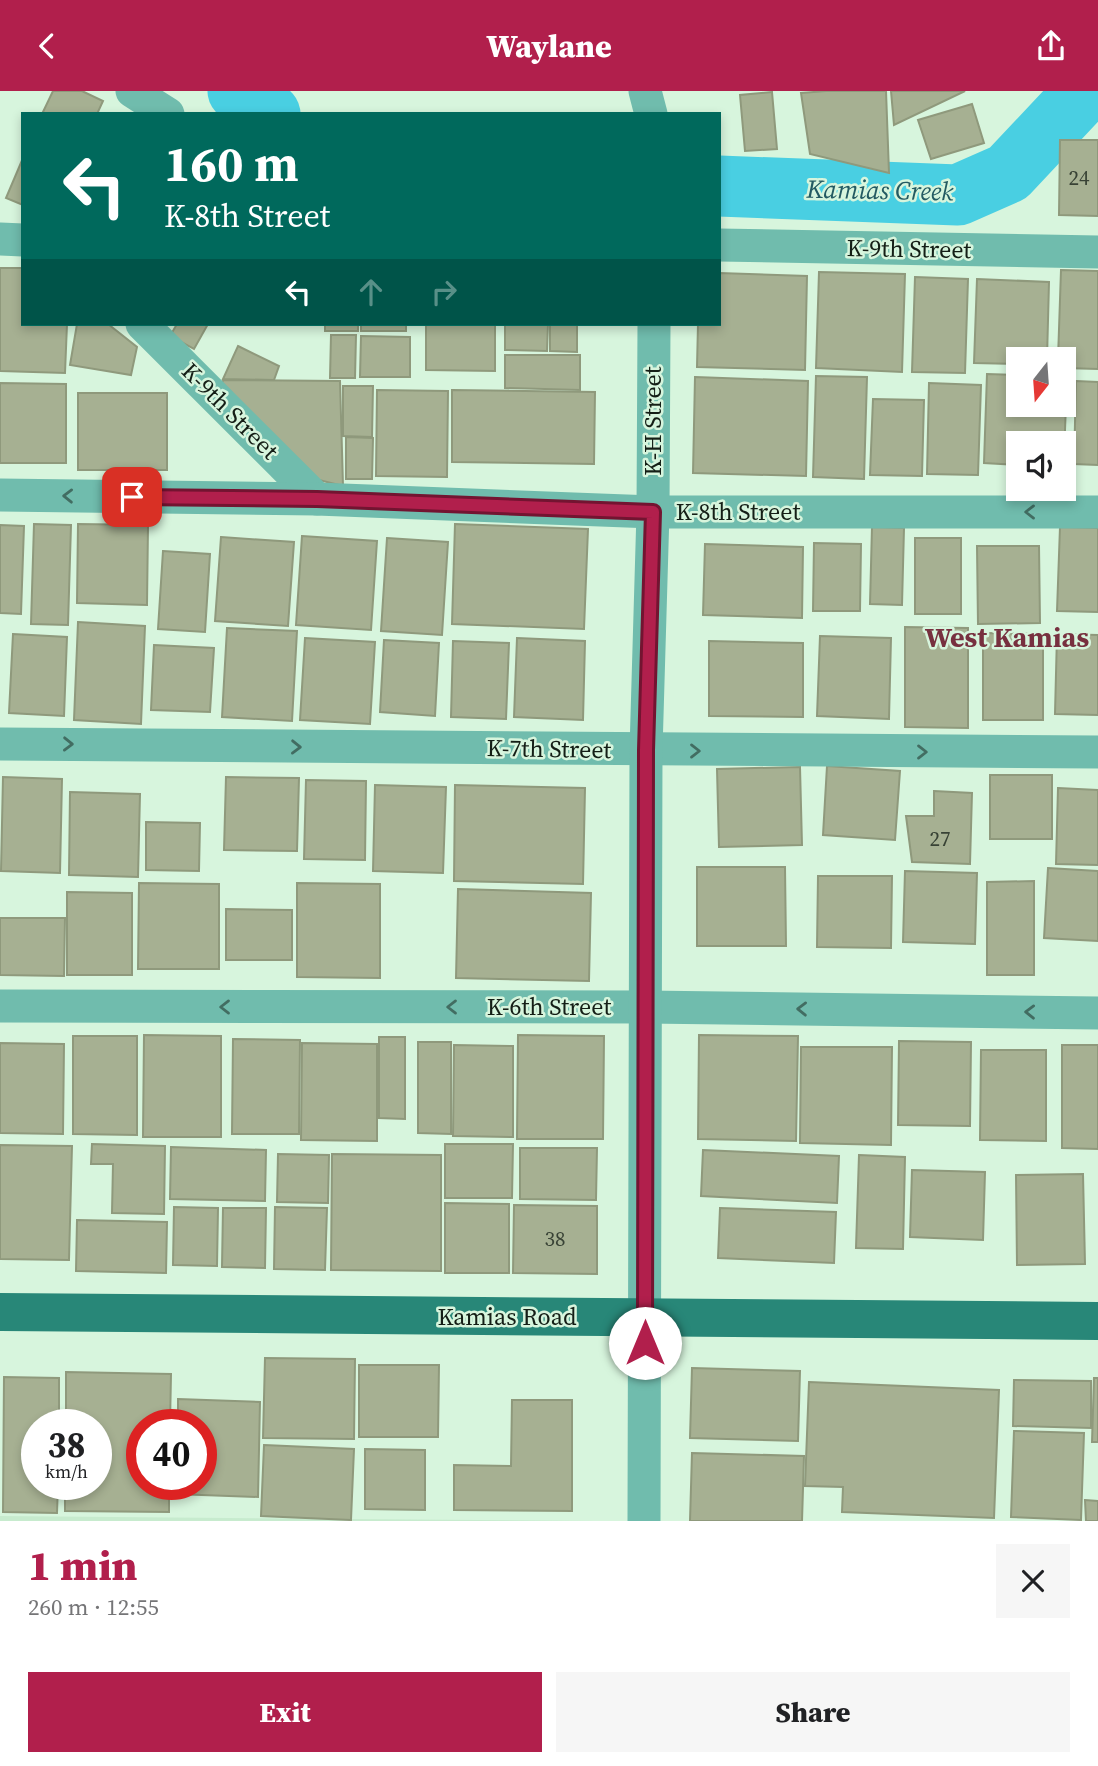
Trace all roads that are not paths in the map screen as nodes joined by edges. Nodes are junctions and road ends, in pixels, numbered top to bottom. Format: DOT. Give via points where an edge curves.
graph roads {
  1 [pos="132,91"];
  2 [pos="645,91"];
  3 [pos="166,112"];
  4 [pos="650,112"];
  5 [pos="0,239"];
  6 [pos="21,240"];
  7 [pos="721,246"];
  8 [pos="1098,252"];
  9 [pos="144,326"];
  10 [pos="654,326"];
  11 [pos="0,495"];
  12 [pos="317,499"];
  13 [pos="653,512"];
  14 [pos="1098,512"];
  15 [pos="0,744"];
  16 [pos="646,750"];
  17 [pos="1098,752"];
  18 [pos="0,1006"];
  19 [pos="645,1007"];
  20 [pos="1098,1013"];
  21 [pos="0,1313"];
  22 [pos="645,1317"];
  23 [pos="1098,1321"];
  24 [pos="644,1521"];
  1 -- 3 [label="street"];
  2 -- 4 [label="street"];
  5 -- 6 [label="street"];
  7 -- 8 [label="street, K-9th Street"];
  9 -- 12 [label="street, K-9th Street"];
  10 -- 13 [label="street, K-H Street"];
  12 -- 11 [label="street, K-8th Street, one-way"];
  12 -- 13 [label="street, K-8th Street"];
  14 -- 13 [label="street, K-8th Street, one-way"];
  13 -- 16 [label="street, K-H Street"];
  15 -- 16 [label="street, K-7th Street, one-way"];
  16 -- 17 [label="street, K-7th Street, one-way"];
  16 -- 19 [label="street, K-H Street"];
  19 -- 18 [label="street, K-6th Street, one-way"];
  20 -- 19 [label="street, K-6th Street, one-way"];
  19 -- 22 [label="street, K-H Street"];
  21 -- 22 [label="main road, Kamias Road"];
  22 -- 23 [label="main road, Kamias Road"];
  22 -- 24 [label="street, K-H Street"];
}
